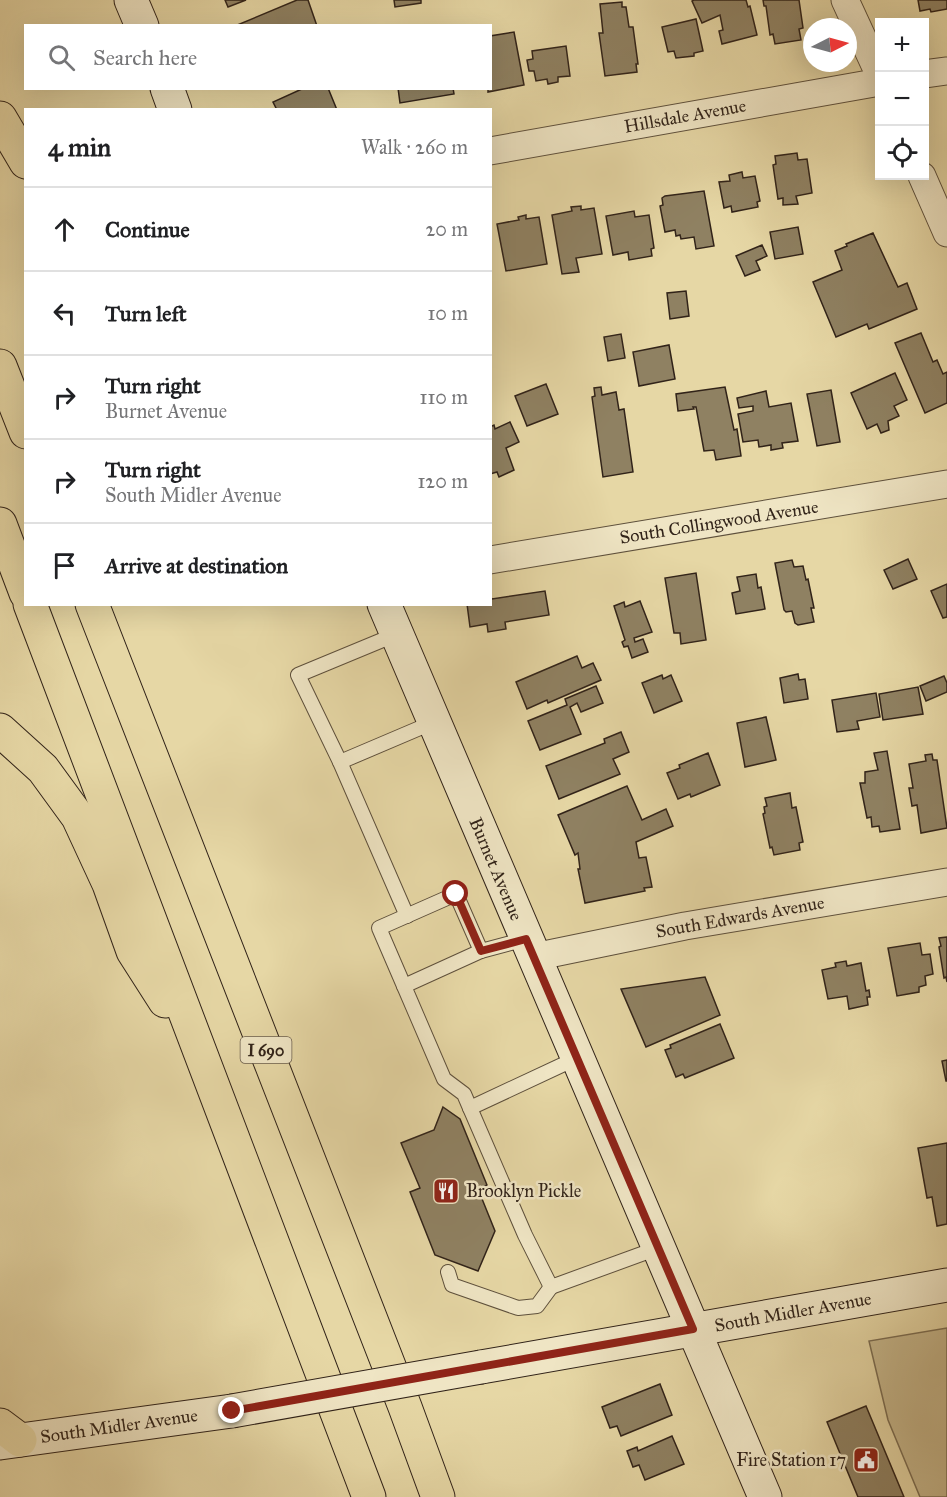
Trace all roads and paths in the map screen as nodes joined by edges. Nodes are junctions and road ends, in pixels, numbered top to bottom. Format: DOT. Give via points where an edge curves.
graph roads {
  1 [pos="131,0"];
  2 [pos="845,0"];
  3 [pos="141,24"];
  4 [pos="947,70"];
  5 [pos="877,72"];
  6 [pos="929,73"];
  7 [pos="875,83"];
  8 [pos="168,90"];
  9 [pos="174,108"];
  10 [pos="0,118"];
  11 [pos="492,151"];
  12 [pos="24,159"];
  13 [pos="924,180"];
  14 [pos="947,233"];
  15 [pos="0,366"];
  16 [pos="24,427"];
  17 [pos="947,484"];
  18 [pos="0,524"];
  19 [pos="492,560"];
  20 [pos="24,588"];
  21 [pos="31,606"];
  22 [pos="93,606"];
  23 [pos="390,619"];
  24 [pos="434,722"];
  25 [pos="0,730"];
  26 [pos="340,762"];
  27 [pos="947,882"];
  28 [pos="407,916"];
  29 [pos="530,948"];
  30 [pos="481,951"];
  31 [pos="404,986"];
  32 [pos="577,1058"];
  33 [pos="203,1059"];
  34 [pos="470,1108"];
  35 [pos="658,1248"];
  36 [pos="448,1272"];
  37 [pos="947,1286"];
  38 [pos="551,1287"];
  39 [pos="693,1329"];
  40 [pos="7,1436"];
  41 [pos="369,1497"];
  42 [pos="438,1497"];
  43 [pos="765,1497"];
  1 -- 3 [label="main road"];
  2 -- 5 [label="street"];
  4 -- 6 [label="street"];
  7 -- 11 [label="street, Hillsdale Avenue"];
  8 -- 9 [label="main road"];
  10 -- 12 [label="highway"];
  13 -- 14 [label="street"];
  15 -- 16 [label="highway"];
  17 -- 19 [label="street, South Collingwood Avenue"];
  18 -- 20 [label="highway"];
  21 -- 33 [label="highway"];
  22 -- 42 [label="highway, I 690"];
  23 -- 24 [label="main road, Burnet Avenue"];
  23 -- 26 [label="lane" via="298,675"];
  24 -- 26 [label="lane"];
  24 -- 29 [label="main road, Burnet Avenue"];
  25 -- 33 [label="highway" via="43,769 78,817 109,884 133,951"];
  26 -- 28 [label="lane"];
  27 -- 29 [label="street, South Edwards Avenue"];
  28 -- 30 [label="lane" via="456,894"];
  28 -- 31 [label="lane" via="379,928"];
  29 -- 30 [label="lane"];
  29 -- 32 [label="main road, Burnet Avenue"];
  30 -- 31 [label="lane"];
  31 -- 34 [label="lane" via="444,1079 464,1094"];
  32 -- 34 [label="lane"];
  32 -- 35 [label="main road, Burnet Avenue"];
  33 -- 41 [label="highway"];
  34 -- 38 [label="lane"];
  35 -- 38 [label="lane"];
  35 -- 39 [label="main road, Burnet Avenue"];
  36 -- 38 [label="lane" via="452,1285 518,1308 537,1306"];
  37 -- 39 [label="main road, South Midler Avenue"];
  39 -- 40 [label="main road, South Midler Avenue, bridge" via="232,1411"];
  39 -- 43 [label="main road, Burnet Avenue"];
}
